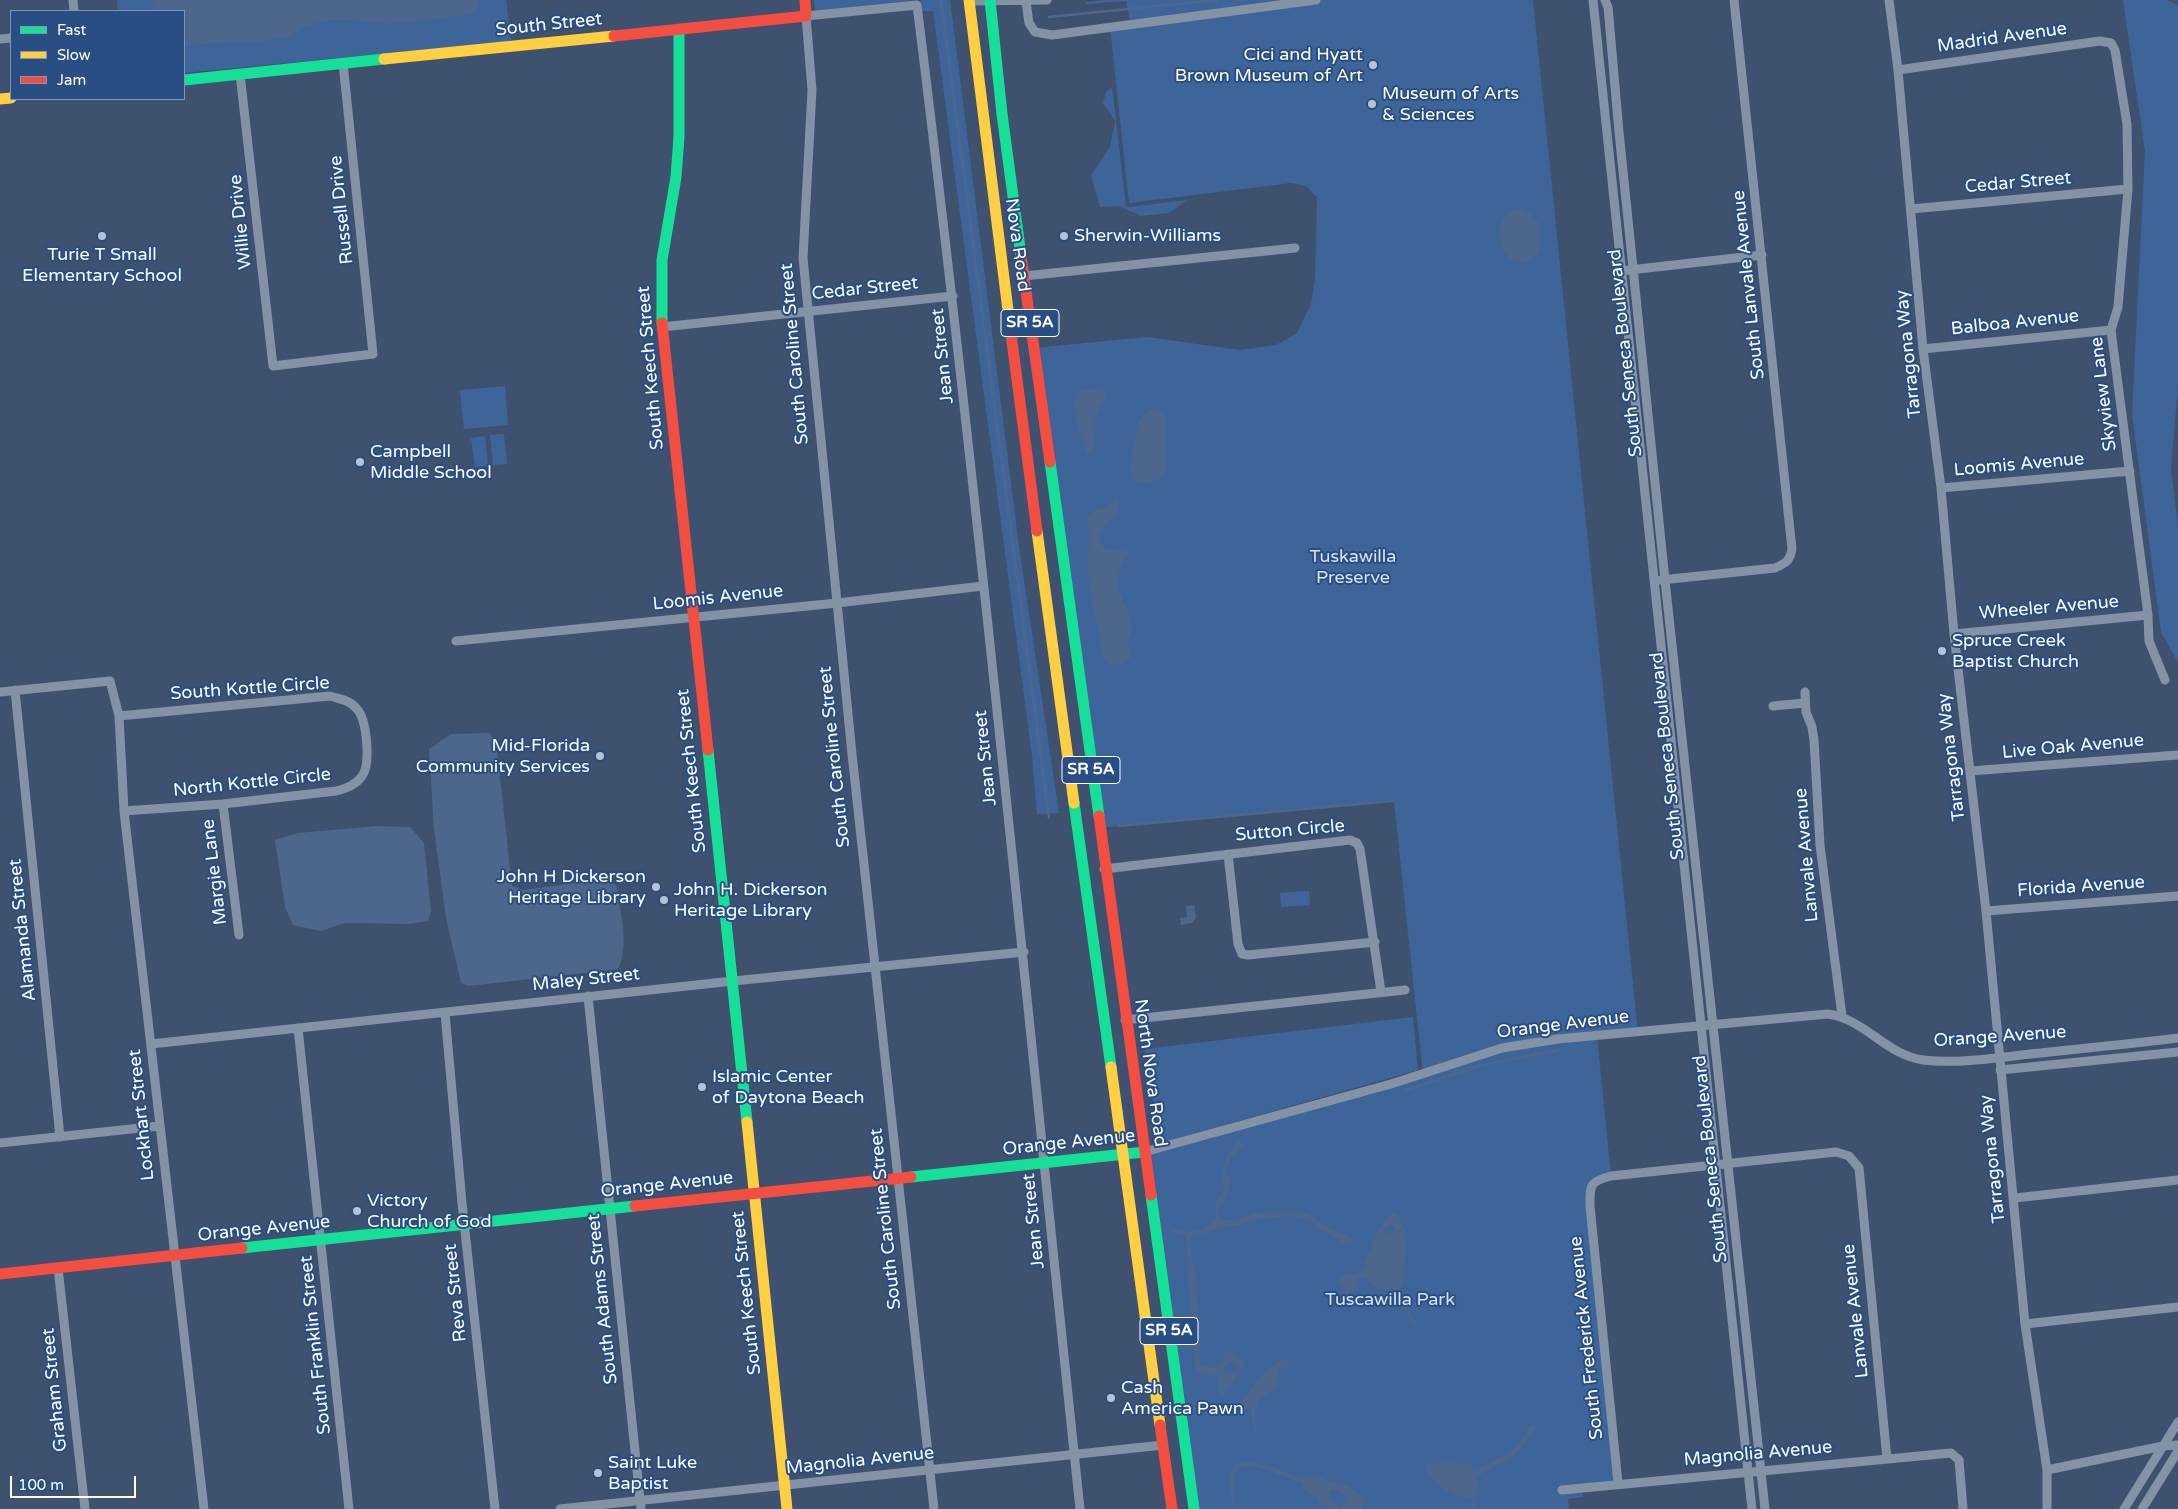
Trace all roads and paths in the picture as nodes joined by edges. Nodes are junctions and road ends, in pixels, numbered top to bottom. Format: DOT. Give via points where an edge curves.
graph roads {
  1 [pos="805,0"];
  2 [pos="969,0"];
  3 [pos="1047,0"];
  4 [pos="1316,0"];
  5 [pos="1593,0"];
  6 [pos="1605,0"];
  7 [pos="1734,0"];
  8 [pos="1889,0"];
  9 [pos="990,1"];
  10 [pos="1026,2"];
  11 [pos="917,5"];
  12 [pos="806,16"];
  13 [pos="679,30"];
  14 [pos="2111,43"];
  15 [pos="343,63"];
  16 [pos="1898,70"];
  17 [pos="240,74"];
  18 [pos="185,80"];
  19 [pos="1619,132"];
  20 [pos="1606,133"];
  21 [pos="2128,189"];
  22 [pos="1911,210"];
  23 [pos="1295,248"];
  24 [pos="1000,251"];
  25 [pos="1762,255"];
  26 [pos="1634,270"];
  27 [pos="1621,271"];
  28 [pos="1024,276"];
  29 [pos="953,296"];
  30 [pos="808,311"];
  31 [pos="662,327"];
  32 [pos="2111,330"];
  33 [pos="1923,349"];
  34 [pos="273,366"];
  35 [pos="1650,422"];
  36 [pos="1637,424"];
  37 [pos="1030,469"];
  38 [pos="2130,472"];
  39 [pos="1941,488"];
  40 [pos="1054,499"];
  41 [pos="1034,500"];
  42 [pos="1059,531"];
  43 [pos="1666,580"];
  44 [pos="1654,581"];
  45 [pos="983,586"];
  46 [pos="837,603"];
  47 [pos="2148,615"];
  48 [pos="693,617"];
  49 [pos="1954,634"];
  50 [pos="456,641"];
  51 [pos="1073,641"];
  52 [pos="2165,680"];
  53 [pos="15,690"];
  54 [pos="0,692"];
  55 [pos="1805,692"];
  56 [pos="1805,703"];
  57 [pos="1773,706"];
  58 [pos="119,716"];
  59 [pos="1680,716"];
  60 [pos="1668,717"];
  61 [pos="365,732"];
  62 [pos="2178,755"];
  63 [pos="1970,771"];
  64 [pos="224,804"];
  65 [pos="124,811"];
  66 [pos="1080,844"];
  67 [pos="1228,854"];
  68 [pos="1104,869"];
  69 [pos="1697,874"];
  70 [pos="1084,876"];
  71 [pos="1685,876"];
  72 [pos="2178,896"];
  73 [pos="1108,899"];
  74 [pos="1986,911"];
  75 [pos="239,936"];
  76 [pos="1375,942"];
  77 [pos="1024,952"];
  78 [pos="876,966"];
  79 [pos="733,981"];
  80 [pos="1405,990"];
  81 [pos="1381,992"];
  82 [pos="588,996"];
  83 [pos="444,1013"];
  84 [pos="1842,1016"];
  85 [pos="1125,1020"];
  86 [pos="1714,1026"];
  87 [pos="1701,1027"];
  88 [pos="298,1028"];
  89 [pos="2178,1038"];
  90 [pos="151,1044"];
  91 [pos="2108,1046"];
  92 [pos="2178,1052"];
  93 [pos="1998,1057"];
  94 [pos="2109,1059"];
  95 [pos="2000,1070"];
  96 [pos="159,1126"];
  97 [pos="60,1137"];
  98 [pos="0,1143"];
  99 [pos="1144,1152"];
  100 [pos="1124,1154"];
  101 [pos="1728,1162"];
  102 [pos="1044,1163"];
  103 [pos="1715,1164"];
  104 [pos="899,1178"];
  105 [pos="2178,1180"];
  106 [pos="755,1194"];
  107 [pos="2015,1198"];
  108 [pos="610,1209"];
  109 [pos="465,1225"];
  110 [pos="321,1240"];
  111 [pos="175,1256"];
  112 [pos="58,1268"];
  113 [pos="0,1274"];
  114 [pos="2178,1307"];
  115 [pos="1745,1318"];
  116 [pos="1732,1320"];
  117 [pos="2025,1324"];
  118 [pos="2178,1422"];
  119 [pos="1164,1445"];
  120 [pos="2178,1445"];
  121 [pos="2164,1446"];
  122 [pos="2178,1452"];
  123 [pos="1075,1455"];
  124 [pos="1888,1458"];
  125 [pos="930,1470"];
  126 [pos="1761,1470"];
  127 [pos="2047,1470"];
  128 [pos="1748,1471"];
  129 [pos="1618,1483"];
  130 [pos="784,1485"];
  131 [pos="1562,1490"];
  132 [pos="641,1505"];
  133 [pos="84,1509"];
  134 [pos="204,1509"];
  135 [pos="349,1509"];
  136 [pos="495,1509"];
  137 [pos="560,1509"];
  138 [pos="787,1509"];
  139 [pos="934,1509"];
  140 [pos="1080,1509"];
  141 [pos="1172,1509"];
  142 [pos="1194,1509"];
  143 [pos="1752,1509"];
  144 [pos="1766,1509"];
  145 [pos="1963,1509"];
  146 [pos="2048,1509"];
  147 [pos="2124,1509"];
  148 [pos="2142,1509"];
  1 -- 12 [label="street, South Caroline Street"];
  2 -- 9 [label="street"];
  2 -- 24 [label="street, Nova Road / SR 5A"];
  3 -- 10 [label="street"];
  4 -- 10 [label="street" via="1052,35 1035,32 1029,23"];
  5 -- 20 [label="street, South Seneca Boulevard"];
  6 -- 19 [label="street, South Seneca Boulevard"];
  7 -- 25 [label="street, South Lanvale Avenue"];
  8 -- 16 [label="street, Tarragona Way"];
  9 -- 10 [label="street"];
  9 -- 28 [label="street, Nova Road / SR 5A"];
  11 -- 12 [label="street, South Street"];
  11 -- 29 [label="street, Jean Street"];
  12 -- 13 [label="street, South Street"];
  12 -- 30 [label="street, South Caroline Street" via="812,90 803,258"];
  13 -- 15 [label="street, South Street"];
  13 -- 31 [label="street, South Keech Street" via="681,98 678,153 661,270"];
  14 -- 16 [label="street, Madrid Avenue" via="2100,41"];
  14 -- 21 [label="street, Skyview Lane" via="2115,50 2127,124"];
  15 -- 17 [label="street, South Street"];
  15 -- 34 [label="street, Russell Drive" via="373,354"];
  16 -- 22 [label="street, Tarragona Way"];
  17 -- 18 [label="street, South Street"];
  17 -- 34 [label="street, Willie Drive"];
  19 -- 20 [label="street"];
  19 -- 26 [label="street, South Seneca Boulevard"];
  20 -- 27 [label="street, South Seneca Boulevard"];
  21 -- 22 [label="street, Cedar Street"];
  21 -- 32 [label="street, Skyview Lane" via="2118,307"];
  22 -- 33 [label="street, Tarragona Way"];
  23 -- 28 [label="street"];
  24 -- 28 [label="street" via="1011,267"];
  24 -- 37 [label="street, Nova Road / SR 5A"];
  25 -- 26 [label="street"];
  25 -- 43 [label="street, South Lanvale Avenue" via="1792,549 1790,559 1774,568"];
  26 -- 27 [label="street"];
  26 -- 35 [label="street, South Seneca Boulevard"];
  27 -- 36 [label="street, South Seneca Boulevard"];
  28 -- 40 [label="street, Nova Road / SR 5A"];
  29 -- 30 [label="street, Cedar Street"];
  29 -- 45 [label="street, Jean Street"];
  30 -- 31 [label="street, Cedar Street"];
  30 -- 46 [label="street, South Caroline Street"];
  31 -- 48 [label="street, South Keech Street"];
  32 -- 33 [label="street, Balboa Avenue"];
  32 -- 38 [label="street, Skyview Lane"];
  33 -- 39 [label="street, Tarragona Way"];
  35 -- 36 [label="street"];
  35 -- 43 [label="street, South Seneca Boulevard"];
  36 -- 44 [label="street, South Seneca Boulevard"];
  37 -- 40 [label="street"];
  37 -- 41 [label="street, Nova Road / SR 5A"];
  38 -- 39 [label="street, Loomis Avenue"];
  38 -- 47 [label="street, Skyview Lane"];
  39 -- 49 [label="street, Tarragona Way"];
  40 -- 42 [label="street, Nova Road / SR 5A"];
  41 -- 42 [label="street" via="1044,507"];
  41 -- 66 [label="street, Nova Road / SR 5A"];
  42 -- 51 [label="street, Nova Road / SR 5A"];
  43 -- 44 [label="street"];
  43 -- 59 [label="street, South Seneca Boulevard"];
  44 -- 60 [label="street, South Seneca Boulevard"];
  45 -- 46 [label="street, Loomis Avenue"];
  45 -- 77 [label="street, Jean Street"];
  46 -- 48 [label="street, Loomis Avenue"];
  46 -- 78 [label="street, South Caroline Street"];
  47 -- 49 [label="street, Wheeler Avenue"];
  47 -- 52 [label="street, Skyview Lane" via="2149,641"];
  48 -- 50 [label="street, Loomis Avenue"];
  48 -- 79 [label="street, South Keech Street"];
  49 -- 63 [label="street, Tarragona Way"];
  51 -- 68 [label="street, North Nova Road / SR 5A"];
  53 -- 54 [label="street"];
  53 -- 58 [label="street, Lockhart Street" via="110,681"];
  53 -- 97 [label="street, Alamanda Street"];
  55 -- 56 [label="street, Lanvale Avenue"];
  56 -- 57 [label="street"];
  56 -- 84 [label="street, Lanvale Avenue" via="1814,740 1820,845"];
  58 -- 61 [label="street, South Kottle Circle" via="330,696 348,701 359,710"];
  58 -- 65 [label="street, Lockhart Street"];
  59 -- 60 [label="street"];
  59 -- 69 [label="street, South Seneca Boulevard"];
  60 -- 71 [label="street, South Seneca Boulevard"];
  61 -- 64 [label="street, North Kottle Circle" via="368,759 364,775 354,785 336,791"];
  62 -- 63 [label="street, Live Oak Avenue"];
  63 -- 74 [label="street, Tarragona Way"];
  64 -- 65 [label="street, North Kottle Circle"];
  64 -- 75 [label="street, Margie Lane"];
  65 -- 90 [label="street, Lockhart Street"];
  66 -- 68 [label="street"];
  66 -- 70 [label="street, SR 5A"];
  67 -- 68 [label="street, Sutton Circle"];
  67 -- 76 [label="street, Sutton Circle" via="1350,840 1357,843"];
  67 -- 76 [label="street" via="1238,944 1242,954"];
  68 -- 73 [label="street, North Nova Road / SR 5A"];
  69 -- 71 [label="street"];
  69 -- 86 [label="street, South Seneca Boulevard"];
  70 -- 73 [label="street" via="1096,883"];
  70 -- 100 [label="street, SR 5A"];
  71 -- 87 [label="street, South Seneca Boulevard"];
  72 -- 74 [label="street, Florida Avenue"];
  73 -- 85 [label="street, North Nova Road / SR 5A"];
  74 -- 93 [label="street, Tarragona Way"];
  76 -- 81 [label="street, Sutton Circle"];
  77 -- 78 [label="street, Maley Street"];
  77 -- 102 [label="street, Jean Street"];
  78 -- 79 [label="street, Maley Street"];
  78 -- 104 [label="street, South Caroline Street"];
  79 -- 82 [label="street, Maley Street"];
  79 -- 106 [label="street, South Keech Street"];
  80 -- 81 [label="street"];
  81 -- 85 [label="street"];
  82 -- 83 [label="street, Maley Street"];
  82 -- 108 [label="street, South Adams Street"];
  83 -- 88 [label="street, Maley Street"];
  83 -- 109 [label="street, Reva Street"];
  84 -- 86 [label="street, Orange Avenue" via="1828,1014"];
  84 -- 93 [label="street, Orange Avenue" via="1856,1022 1896,1052 1910,1057 1924,1060"];
  85 -- 99 [label="street, North Nova Road / SR 5A"];
  86 -- 87 [label="street, Orange Avenue"];
  86 -- 101 [label="street, South Seneca Boulevard"];
  87 -- 99 [label="street, Orange Avenue" via="1558,1039 1502,1048 1391,1084"];
  87 -- 103 [label="street, South Seneca Boulevard"];
  88 -- 90 [label="street, Maley Street"];
  88 -- 110 [label="street, South Franklin Street"];
  89 -- 91 [label="street, Orange Avenue"];
  90 -- 96 [label="street, Lockhart Street"];
  91 -- 93 [label="street, Orange Avenue"];
  91 -- 94 [label="street"];
  92 -- 94 [label="street, Orange Avenue"];
  93 -- 95 [label="street, Tarragona Way"];
  94 -- 95 [label="street, Orange Avenue"];
  95 -- 107 [label="street, Tarragona Way"];
  96 -- 97 [label="street"];
  96 -- 111 [label="street, Lockhart Street"];
  97 -- 98 [label="street"];
  99 -- 100 [label="street, Orange Avenue"];
  99 -- 142 [label="street, North Nova Road / SR 5A"];
  100 -- 102 [label="street, Orange Avenue"];
  100 -- 119 [label="street, SR 5A"];
  101 -- 103 [label="street"];
  101 -- 115 [label="street, South Seneca Boulevard"];
  101 -- 124 [label="street, Lanvale Avenue" via="1836,1152 1849,1156 1859,1168"];
  102 -- 104 [label="street, Orange Avenue"];
  102 -- 123 [label="street, Jean Street"];
  103 -- 116 [label="street, South Seneca Boulevard"];
  103 -- 129 [label="street, South Frederick Avenue" via="1611,1176 1598,1180 1590,1189"];
  104 -- 106 [label="street, Orange Avenue"];
  104 -- 125 [label="street, South Caroline Street"];
  105 -- 107 [label="street"];
  106 -- 108 [label="street, Orange Avenue"];
  106 -- 130 [label="street, South Keech Street"];
  107 -- 117 [label="street, Tarragona Way"];
  108 -- 109 [label="street, Orange Avenue"];
  108 -- 132 [label="street, South Adams Street"];
  109 -- 110 [label="street, Orange Avenue"];
  109 -- 136 [label="street, Reva Street"];
  110 -- 111 [label="street, Orange Avenue"];
  110 -- 135 [label="street, South Franklin Street"];
  111 -- 112 [label="street, Orange Avenue"];
  111 -- 134 [label="street, Lockhart Street"];
  112 -- 113 [label="street, Orange Avenue"];
  112 -- 133 [label="street, Graham Street"];
  114 -- 117 [label="street"];
  115 -- 116 [label="street"];
  115 -- 126 [label="street, South Seneca Boulevard"];
  116 -- 128 [label="street, South Seneca Boulevard"];
  117 -- 127 [label="street, Tarragona Way"];
  118 -- 121 [label="street"];
  119 -- 123 [label="street, Magnolia Avenue"];
  119 -- 141 [label="street, SR 5A"];
  120 -- 121 [label="street"];
  121 -- 127 [label="street"];
  121 -- 147 [label="street"];
  122 -- 148 [label="street"];
  123 -- 125 [label="street, Magnolia Avenue"];
  123 -- 140 [label="street, Jean Street"];
  124 -- 126 [label="street, Magnolia Avenue"];
  124 -- 145 [label="street, Magnolia Avenue" via="1950,1453 1956,1456"];
  125 -- 130 [label="street, Magnolia Avenue"];
  125 -- 139 [label="street, South Caroline Street"];
  126 -- 128 [label="street, Magnolia Avenue"];
  126 -- 144 [label="street, South Seneca Boulevard"];
  127 -- 146 [label="street, Tarragona Way"];
  128 -- 129 [label="street, Magnolia Avenue"];
  128 -- 143 [label="street, South Seneca Boulevard"];
  129 -- 131 [label="street, Magnolia Avenue"];
  130 -- 132 [label="street, Magnolia Avenue"];
  130 -- 138 [label="street, South Keech Street"];
  132 -- 137 [label="street, Magnolia Avenue"];
}
